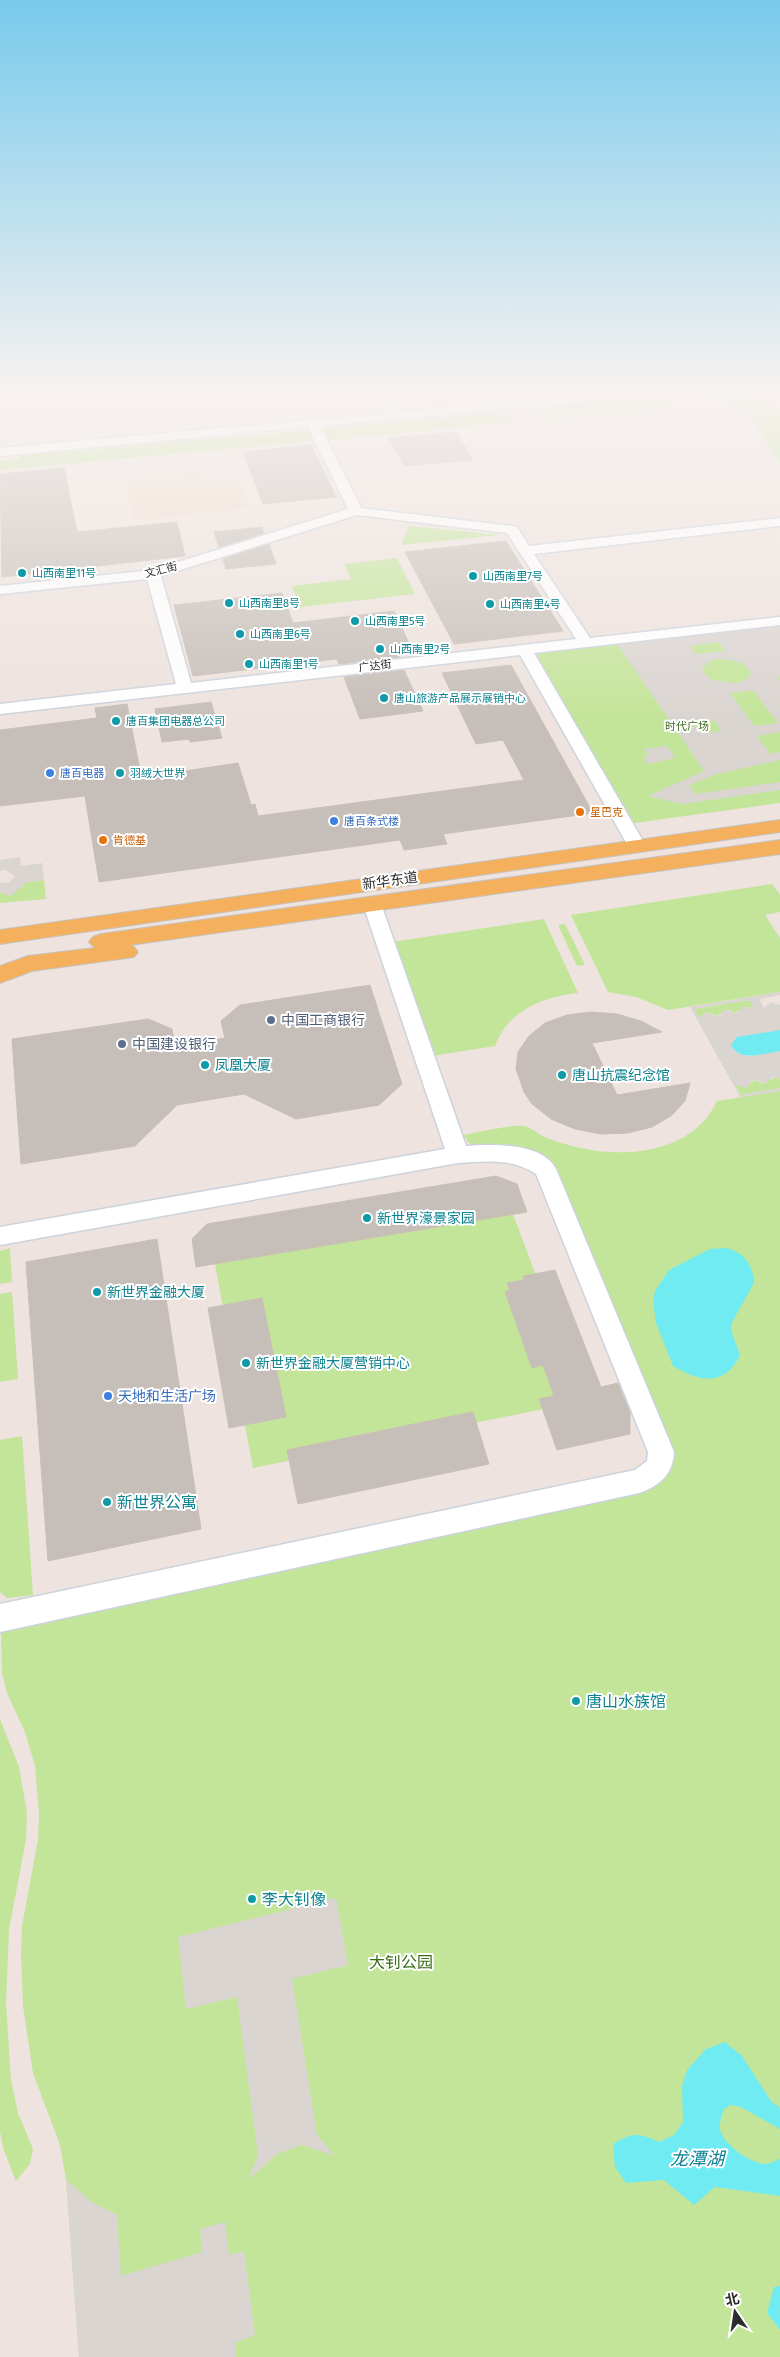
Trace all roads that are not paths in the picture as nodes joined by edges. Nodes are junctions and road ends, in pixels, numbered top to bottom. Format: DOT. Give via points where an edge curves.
graph roads {
  1 [pos="351,501"];
  2 [pos="356,511"];
  3 [pos="780,522"];
  4 [pos="525,551"];
  5 [pos="153,574"];
  6 [pos="0,590"];
  7 [pos="780,621"];
  8 [pos="587,644"];
  9 [pos="524,649"];
  10 [pos="185,688"];
  11 [pos="0,709"];
  12 [pos="780,826"];
  13 [pos="637,846"];
  14 [pos="780,847"];
  15 [pos="372,904"];
  16 [pos="175,912"];
  17 [pos="0,923"];
  18 [pos="228,924"];
  19 [pos="0,937"];
  20 [pos="0,956"];
  21 [pos="0,975"];
  22 [pos="458,1156"];
  23 [pos="0,1236"];
  24 [pos="0,1618"];
  1 -- 2 [label="street"];
  2 -- 4 [label="street, 文汇街" via="512,530"];
  2 -- 5 [label="street, 文汇街"];
  3 -- 4 [label="street"];
  4 -- 8 [label="street"];
  5 -- 6 [label="street, 文汇街"];
  5 -- 10 [label="street"];
  7 -- 8 [label="street, 广达街"];
  8 -- 9 [label="street, 广达街"];
  9 -- 10 [label="street, 广达街"];
  9 -- 13 [label="street"];
  10 -- 11 [label="street, 广达街"];
  12 -- 13 [label="main road, 新华东道"];
  13 -- 16 [label="main road, 新华东道"];
  14 -- 15 [label="main road, 新华东道"];
  15 -- 18 [label="main road, 新华东道"];
  15 -- 22 [label="street"];
  16 -- 17 [label="main road" via="131,911 29,924"];
  16 -- 19 [label="main road, 新华东道"];
  18 -- 20 [label="main road, 新华东道"];
  18 -- 21 [label="main road" via="161,948 28,964"];
  22 -- 23 [label="street"];
  22 -- 24 [label="street" via="516,1154 534,1160 545,1169 661,1452 661,1463 652,1475 639,1481"];
}
